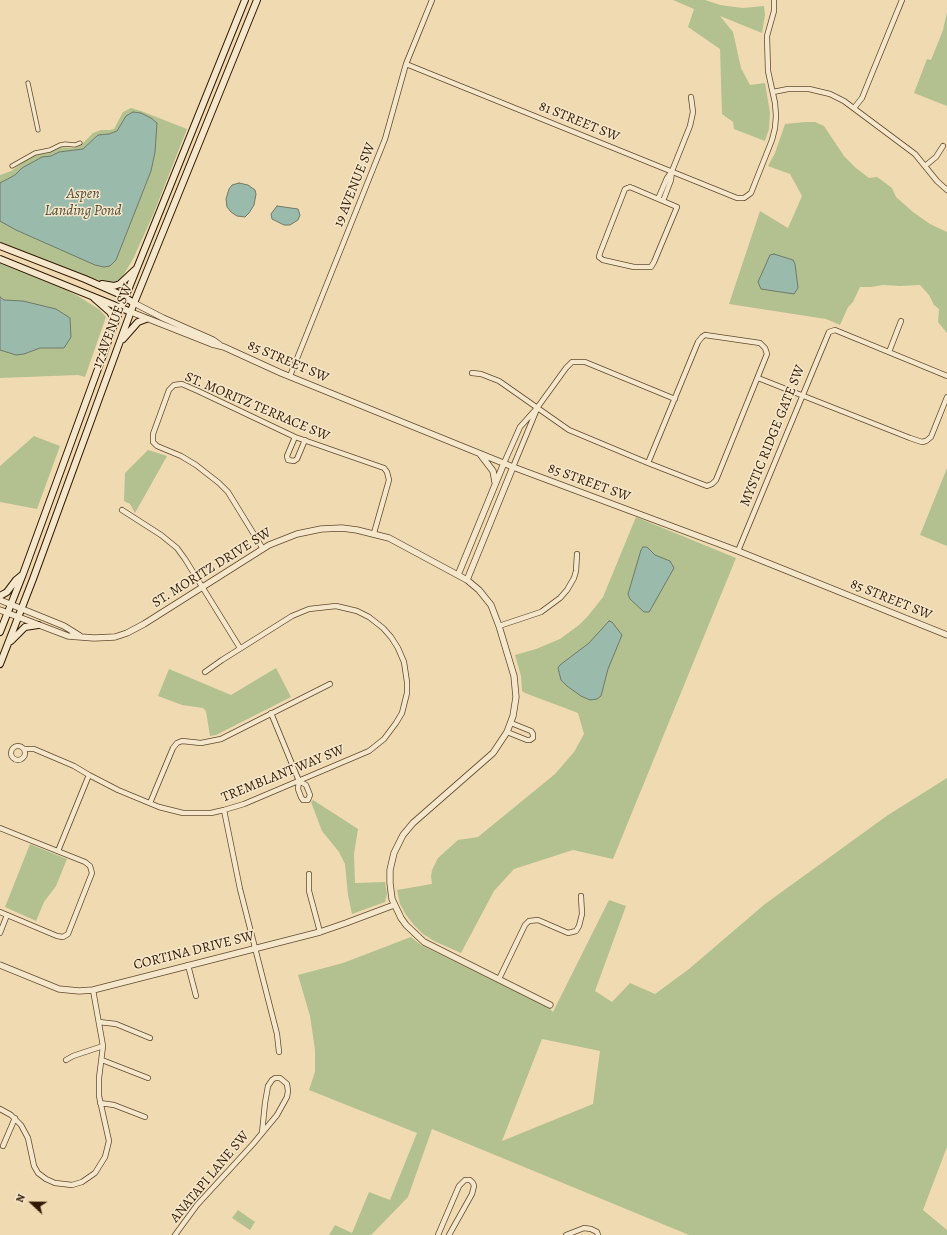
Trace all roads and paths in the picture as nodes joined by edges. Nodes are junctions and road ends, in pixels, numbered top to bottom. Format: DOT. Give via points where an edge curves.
graph roads {
  1 [pos="245,0"];
  2 [pos="432,0"];
  3 [pos="774,0"];
  4 [pos="902,0"];
  5 [pos="254,1"];
  6 [pos="406,64"];
  7 [pos="28,84"];
  8 [pos="773,92"];
  9 [pos="690,98"];
  10 [pos="854,108"];
  11 [pos="196,124"];
  12 [pos="206,127"];
  13 [pos="38,130"];
  14 [pos="80,143"];
  15 [pos="943,146"];
  16 [pos="12,166"];
  17 [pos="925,166"];
  18 [pos="672,171"];
  19 [pos="947,190"];
  20 [pos="165,199"];
  21 [pos="661,200"];
  22 [pos="175,203"];
  23 [pos="0,246"];
  24 [pos="0,259"];
  25 [pos="137,268"];
  26 [pos="85,279"];
  27 [pos="93,297"];
  28 [pos="125,298"];
  29 [pos="134,303"];
  30 [pos="121,308"];
  31 [pos="131,312"];
  32 [pos="146,319"];
  33 [pos="902,321"];
  34 [pos="114,325"];
  35 [pos="120,342"];
  36 [pos="224,347"];
  37 [pos="889,352"];
  38 [pos="472,373"];
  39 [pos="290,376"];
  40 [pos="947,376"];
  41 [pos="758,378"];
  42 [pos="802,394"];
  43 [pos="947,397"];
  44 [pos="675,399"];
  45 [pos="537,408"];
  46 [pos="295,437"];
  47 [pos="305,440"];
  48 [pos="478,452"];
  49 [pos="504,463"];
  50 [pos="648,463"];
  51 [pos="513,467"];
  52 [pos="495,484"];
  53 [pos="122,510"];
  54 [pos="374,533"];
  55 [pos="263,549"];
  56 [pos="738,551"];
  57 [pos="577,554"];
  58 [pos="23,574"];
  59 [pos="458,575"];
  60 [pos="467,580"];
  61 [pos="203,587"];
  62 [pos="0,596"];
  63 [pos="0,600"];
  64 [pos="11,605"];
  65 [pos="22,609"];
  66 [pos="0,610"];
  67 [pos="8,613"];
  68 [pos="18,617"];
  69 [pos="38,625"];
  70 [pos="499,626"];
  71 [pos="0,632"];
  72 [pos="80,636"];
  73 [pos="947,636"];
  74 [pos="8,644"];
  75 [pos="240,648"];
  76 [pos="0,664"];
  77 [pos="205,672"];
  78 [pos="330,684"];
  79 [pos="271,714"];
  80 [pos="511,723"];
  81 [pos="507,732"];
  82 [pos="24,749"];
  83 [pos="89,775"];
  84 [pos="299,781"];
  85 [pos="150,803"];
  86 [pos="224,810"];
  87 [pos="0,828"];
  88 [pos="58,851"];
  89 [pos="310,874"];
  90 [pos="581,896"];
  91 [pos="394,905"];
  92 [pos="0,912"];
  93 [pos="7,915"];
  94 [pos="0,932"];
  95 [pos="320,932"];
  96 [pos="255,948"];
  97 [pos="0,965"];
  98 [pos="188,965"];
  99 [pos="499,979"];
  100 [pos="92,990"];
  101 [pos="196,996"];
  102 [pos="550,1005"];
  103 [pos="99,1022"];
  104 [pos="150,1038"];
  105 [pos="103,1046"];
  106 [pos="279,1052"];
  107 [pos="66,1060"];
  108 [pos="102,1060"];
  109 [pos="148,1078"];
  110 [pos="100,1103"];
  111 [pos="0,1109"];
  112 [pos="145,1117"];
  113 [pos="15,1118"];
  114 [pos="262,1133"];
  115 [pos="3,1146"];
  116 [pos="175,1235"];
  117 [pos="438,1235"];
  118 [pos="449,1235"];
  119 [pos="566,1235"];
  120 [pos="598,1235"];
  1 -- 11 [label="main road, 17 AVENUE SW"];
  2 -- 6 [label="street, 19 AVENUE SW"];
  3 -- 8 [label="street" via="774,12 767,36 768,71"];
  4 -- 10 [label="street" via="862,98"];
  5 -- 12 [label="main road, 17 AVENUE SW"];
  6 -- 18 [label="street, 81 STREET SW"];
  6 -- 39 [label="street, 19 AVENUE SW" via="385,139"];
  7 -- 13 [label="street"];
  8 -- 10 [label="street" via="800,88 822,91"];
  8 -- 18 [label="street, 81 STREET SW" via="775,128 751,193 744,198 737,198"];
  9 -- 18 [label="street" via="693,119"];
  10 -- 17 [label="street" via="907,147"];
  11 -- 12 [label="main road"];
  11 -- 20 [label="main road, 17 AVENUE SW"];
  12 -- 22 [label="main road, 17 AVENUE SW"];
  14 -- 16 [label="street" via="75,146 60,145 36,153"];
  15 -- 17 [label="street" via="936,158"];
  17 -- 19 [label="street"];
  18 -- 21 [label="street" via="667,178"];
  20 -- 22 [label="main road"];
  20 -- 25 [label="main road, 17 AVENUE SW"];
  21 -- 21 [label="street" via="630,187 625,189 599,255 601,260 634,267 651,267 676,207"];
  22 -- 29 [label="main road, 17 AVENUE SW"];
  23 -- 26 [label="main road, 85 STREET SW"];
  24 -- 27 [label="main road, 85 STREET SW"];
  25 -- 26 [label="main road" via="120,284 114,286"];
  25 -- 28 [label="main road, 17 AVENUE SW"];
  26 -- 28 [label="main road, 85 STREET SW"];
  27 -- 30 [label="main road, 85 STREET SW"];
  27 -- 34 [label="main road" via="110,312"];
  28 -- 29 [label="main road, 85 STREET SW"];
  28 -- 30 [label="main road, 17 AVENUE SW"];
  29 -- 31 [label="main road, 17 AVENUE SW"];
  29 -- 36 [label="street, 85 STREET SW"];
  30 -- 31 [label="main road, 85 STREET SW"];
  30 -- 34 [label="main road, 17 AVENUE SW"];
  31 -- 32 [label="street, 85 STREET SW"];
  31 -- 35 [label="main road, 17 AVENUE SW"];
  32 -- 35 [label="main road" via="138,322"];
  32 -- 36 [label="street, 85 STREET SW"];
  33 -- 37 [label="street"];
  34 -- 58 [label="main road, 17 AVENUE SW"];
  35 -- 65 [label="main road, 17 AVENUE SW"];
  36 -- 39 [label="street, 85 STREET SW"];
  37 -- 40 [label="street"];
  37 -- 42 [label="street, MYSTIC RIDGE GATE SW" via="835,330 831,331"];
  38 -- 45 [label="street" via="499,381"];
  39 -- 48 [label="street, 85 STREET SW"];
  41 -- 42 [label="street"];
  41 -- 44 [label="street" via="767,354 762,344 705,335 698,342"];
  41 -- 50 [label="street" via="716,480 712,484 703,486"];
  42 -- 43 [label="street" via="922,442 931,437"];
  42 -- 56 [label="street, MYSTIC RIDGE GATE SW"];
  44 -- 45 [label="street" via="585,362 576,361 569,365"];
  44 -- 50 [label="street"];
  45 -- 49 [label="street" via="520,427"];
  45 -- 50 [label="street" via="569,430"];
  45 -- 51 [label="street"];
  46 -- 47 [label="street, ST. MORITZ TERRACE SW"];
  46 -- 47 [label="street" via="287,456 288,460 294,462"];
  46 -- 55 [label="street, ST. MORITZ TERRACE SW" via="178,384 169,390 153,434 157,446 189,460 219,482"];
  47 -- 54 [label="street, ST. MORITZ TERRACE SW" via="386,470 388,480"];
  48 -- 49 [label="street, 85 STREET SW"];
  48 -- 52 [label="street" via="493,471"];
  49 -- 51 [label="street, 85 STREET SW"];
  49 -- 52 [label="street"];
  51 -- 56 [label="street, 85 STREET SW"];
  51 -- 60 [label="street"];
  52 -- 59 [label="street"];
  53 -- 61 [label="street" via="177,548"];
  54 -- 55 [label="street, ST. MORITZ DRIVE SW" via="342,528 320,529 288,537"];
  54 -- 59 [label="street, ST. MORITZ DRIVE SW" via="389,538"];
  55 -- 61 [label="street, ST. MORITZ DRIVE SW"];
  56 -- 73 [label="street, 85 STREET SW"];
  57 -- 70 [label="street" via="574,578 560,598 541,612"];
  58 -- 62 [label="main road"];
  58 -- 64 [label="main road, 17 AVENUE SW"];
  59 -- 60 [label="street, ST. MORITZ DRIVE SW"];
  60 -- 70 [label="street, ST. MORITZ DRIVE SW" via="479,590 491,606"];
  61 -- 72 [label="street, ST. MORITZ DRIVE SW" via="126,633 105,638"];
  61 -- 75 [label="street"];
  63 -- 64 [label="street, ST. MORITZ DRIVE SW"];
  64 -- 65 [label="street, ST. MORITZ DRIVE SW"];
  64 -- 67 [label="main road, 17 AVENUE SW"];
  65 -- 68 [label="main road, 17 AVENUE SW"];
  65 -- 72 [label="street, ST. MORITZ DRIVE SW" via="64,626"];
  66 -- 67 [label="street, ST. MORITZ DRIVE SW"];
  67 -- 68 [label="street, ST. MORITZ DRIVE SW"];
  67 -- 71 [label="main road, 17 AVENUE SW"];
  68 -- 69 [label="street, ST. MORITZ DRIVE SW"];
  68 -- 74 [label="main road, 17 AVENUE SW"];
  69 -- 72 [label="street, ST. MORITZ DRIVE SW" via="68,636"];
  69 -- 74 [label="main road" via="25,627"];
  70 -- 80 [label="street, ST. MORITZ DRIVE SW" via="516,687"];
  74 -- 76 [label="main road, 17 AVENUE SW"];
  75 -- 77 [label="street, TREMBLANT WAY SW"];
  75 -- 84 [label="street, TREMBLANT WAY SW" via="301,612 336,606 357,611 376,622 391,637 402,656 407,693 402,713 391,731 369,751"];
  78 -- 79 [label="street"];
  79 -- 84 [label="street"];
  79 -- 85 [label="street" via="221,738 201,743 177,743 172,748"];
  80 -- 81 [label="street, ST. MORITZ DRIVE SW"];
  80 -- 81 [label="street" via="531,731 533,738 527,740"];
  81 -- 91 [label="street, ST. MORITZ DRIVE SW" via="498,748 488,758 413,823 403,835 394,853 390,870"];
  82 -- 83 [label="street, TREMBLANT WAY SW" via="34,749"];
  83 -- 85 [label="street, TREMBLANT WAY SW"];
  83 -- 88 [label="street"];
  84 -- 86 [label="street, TREMBLANT WAY SW"];
  85 -- 86 [label="street, TREMBLANT WAY SW" via="184,812 211,813"];
  86 -- 96 [label="street"];
  87 -- 88 [label="street"];
  88 -- 93 [label="street" via="85,862 90,866 92,873 67,935 60,937"];
  89 -- 95 [label="street" via="309,890"];
  90 -- 99 [label="street" via="582,914 576,931 568,933 538,920 529,921"];
  91 -- 95 [label="street, CORTINA DRIVE SW"];
  91 -- 99 [label="street, ST. MORITZ DRIVE SW" via="406,925 424,942"];
  92 -- 93 [label="street"];
  93 -- 94 [label="street"];
  95 -- 96 [label="street, CORTINA DRIVE SW"];
  96 -- 98 [label="street, CORTINA DRIVE SW"];
  96 -- 106 [label="street" via="277,1034"];
  97 -- 100 [label="street, CORTINA DRIVE SW" via="59,989"];
  98 -- 100 [label="street, CORTINA DRIVE SW"];
  98 -- 101 [label="street"];
  99 -- 102 [label="street, ST. MORITZ DRIVE SW"];
  100 -- 103 [label="street"];
  103 -- 104 [label="street" via="116,1024"];
  103 -- 105 [label="street"];
  105 -- 107 [label="street"];
  105 -- 108 [label="street"];
  108 -- 109 [label="street"];
  108 -- 110 [label="street" via="99,1078"];
  110 -- 112 [label="street" via="114,1105"];
  110 -- 113 [label="street" via="108,1135 105,1157 95,1173 82,1182 72,1184 55,1184 38,1173 32,1160 28,1138"];
  111 -- 113 [label="street"];
  113 -- 115 [label="street"];
  114 -- 114 [label="street, ANATAPI LANE SW" via="277,1115 287,1097 287,1084 280,1078 275,1078 268,1086"];
  114 -- 116 [label="street, ANATAPI LANE SW" via="197,1205"];
  117 -- 118 [label="street" via="459,1186 465,1180 470,1180 474,1186 472,1194"];
  119 -- 120 [label="street" via="584,1228 597,1232"];
}
